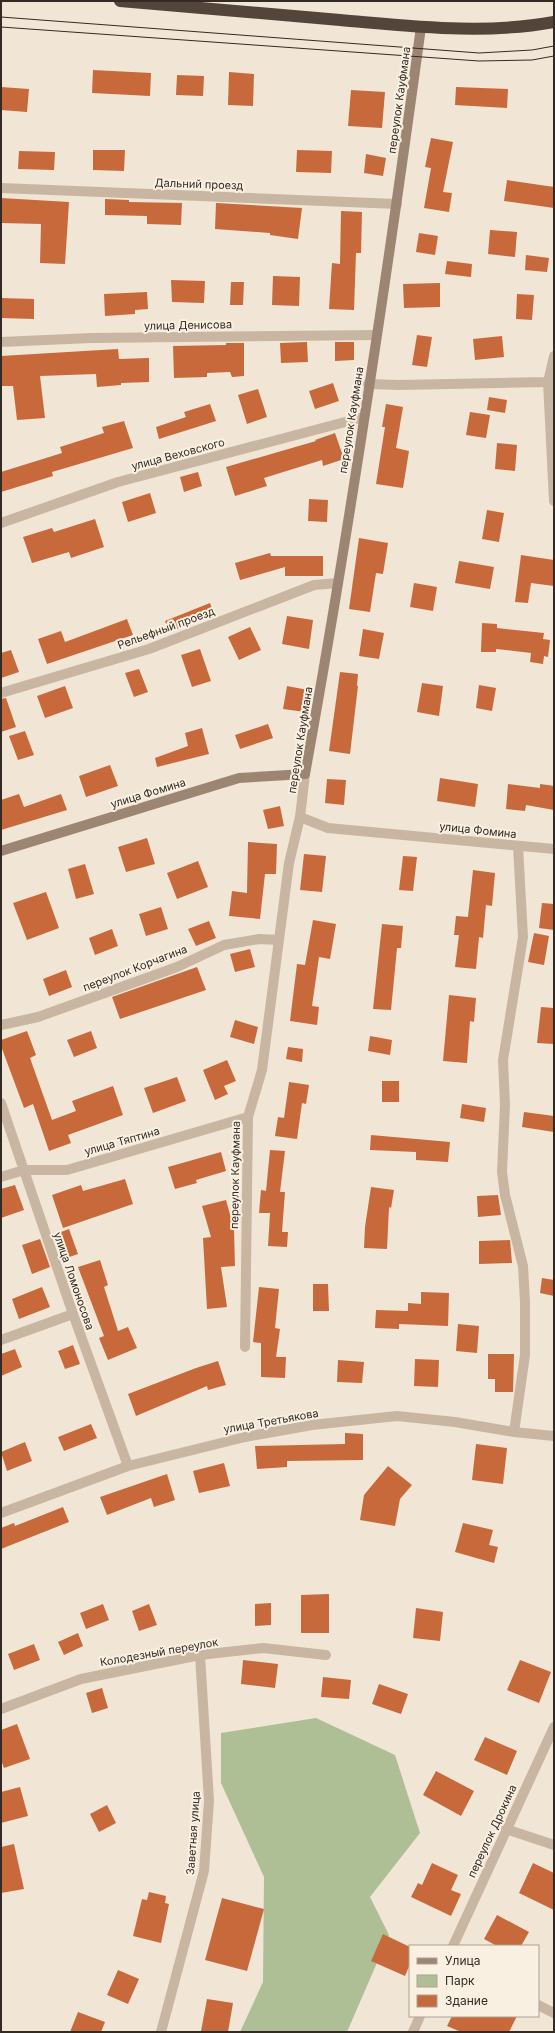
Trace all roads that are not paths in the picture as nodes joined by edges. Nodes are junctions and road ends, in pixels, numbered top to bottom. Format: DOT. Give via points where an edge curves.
graph roads {
  1 [pos="120,1"];
  2 [pos="554,22"];
  3 [pos="421,27"];
  4 [pos="1,188"];
  5 [pos="397,204"];
  6 [pos="376,335"];
  7 [pos="1,342"];
  8 [pos="554,356"];
  9 [pos="548,382"];
  10 [pos="368,384"];
  11 [pos="364,417"];
  12 [pos="554,501"];
  13 [pos="1,523"];
  14 [pos="338,583"];
  15 [pos="1,693"];
  16 [pos="305,774"];
  17 [pos="300,817"];
  18 [pos="518,846"];
  19 [pos="554,850"];
  20 [pos="1,851"];
  21 [pos="279,940"];
  22 [pos="1,1025"];
  23 [pos="1,1102"];
  24 [pos="248,1117"];
  25 [pos="24,1170"];
  26 [pos="1,1177"];
  27 [pos="73,1314"];
  28 [pos="1,1340"];
  29 [pos="245,1347"];
  30 [pos="514,1432"];
  31 [pos="554,1436"];
  32 [pos="128,1466"];
  33 [pos="1,1513"];
  34 [pos="200,1655"];
  35 [pos="326,1655"];
  36 [pos="1,1709"];
  37 [pos="554,1728"];
  38 [pos="506,1829"];
  39 [pos="554,1845"];
  40 [pos="454,1945"];
  41 [pos="539,2006"];
  42 [pos="554,2013"];
  43 [pos="420,2017"];
  44 [pos="161,2032"];
  45 [pos="413,2032"];
  1 -- 3 [label="highway"];
  2 -- 3 [label="highway" via="480,29"];
  3 -- 5 [label="street, переулок Кауфмана"];
  4 -- 5 [label="street, Дальний проезд"];
  5 -- 6 [label="street, переулок Кауфмана"];
  6 -- 7 [label="street, улица Денисова" via="91,338"];
  6 -- 10 [label="street, переулок Кауфмана"];
  8 -- 9 [label="street"];
  9 -- 10 [label="street"];
  9 -- 12 [label="street"];
  10 -- 11 [label="street, переулок Кауфмана"];
  11 -- 13 [label="street, улица Веховского" via="118,482"];
  11 -- 14 [label="street, переулок Кауфмана"];
  14 -- 15 [label="street, Рельефный проезд" via="314,585 149,649"];
  14 -- 16 [label="street, переулок Кауфмана"];
  16 -- 17 [label="street, переулок Кауфмана"];
  16 -- 20 [label="street, улица Фомина" via="238,778"];
  17 -- 18 [label="street, улица Фомина" via="328,828"];
  17 -- 21 [label="street, переулок Кауфмана" via="289,863"];
  18 -- 19 [label="street, улица Фомина"];
  18 -- 30 [label="street" via="523,937 503,1060 505,1105 502,1172 505,1195 523,1266 526,1302 525,1355"];
  21 -- 22 [label="street, переулок Корчагина" via="259,939 224,945 178,967 45,1014"];
  21 -- 24 [label="street, переулок Кауфмана" via="262,1070"];
  23 -- 25 [label="street, улица Ломоносова"];
  24 -- 25 [label="street, улица Тяптина" via="66,1170"];
  24 -- 29 [label="street, переулок Кауфмана"];
  25 -- 26 [label="street, улица Тяптина"];
  25 -- 27 [label="street, улица Ломоносова"];
  27 -- 28 [label="street"];
  27 -- 32 [label="street, улица Ломоносова"];
  30 -- 31 [label="street, улица Третьякова"];
  30 -- 32 [label="street, улица Третьякова" via="397,1416 364,1418 245,1437"];
  32 -- 33 [label="street, улица Третьякова"];
  34 -- 35 [label="street, Колодезный переулок" via="263,1648"];
  34 -- 36 [label="street, Колодезный переулок" via="81,1679"];
  34 -- 44 [label="street, Заветная улица" via="209,1801 204,1871"];
  37 -- 38 [label="street, переулок Дрокина"];
  38 -- 39 [label="street"];
  38 -- 40 [label="street, переулок Дрокина"];
  41 -- 42 [label="street"];
  43 -- 45 [label="street"];
}
